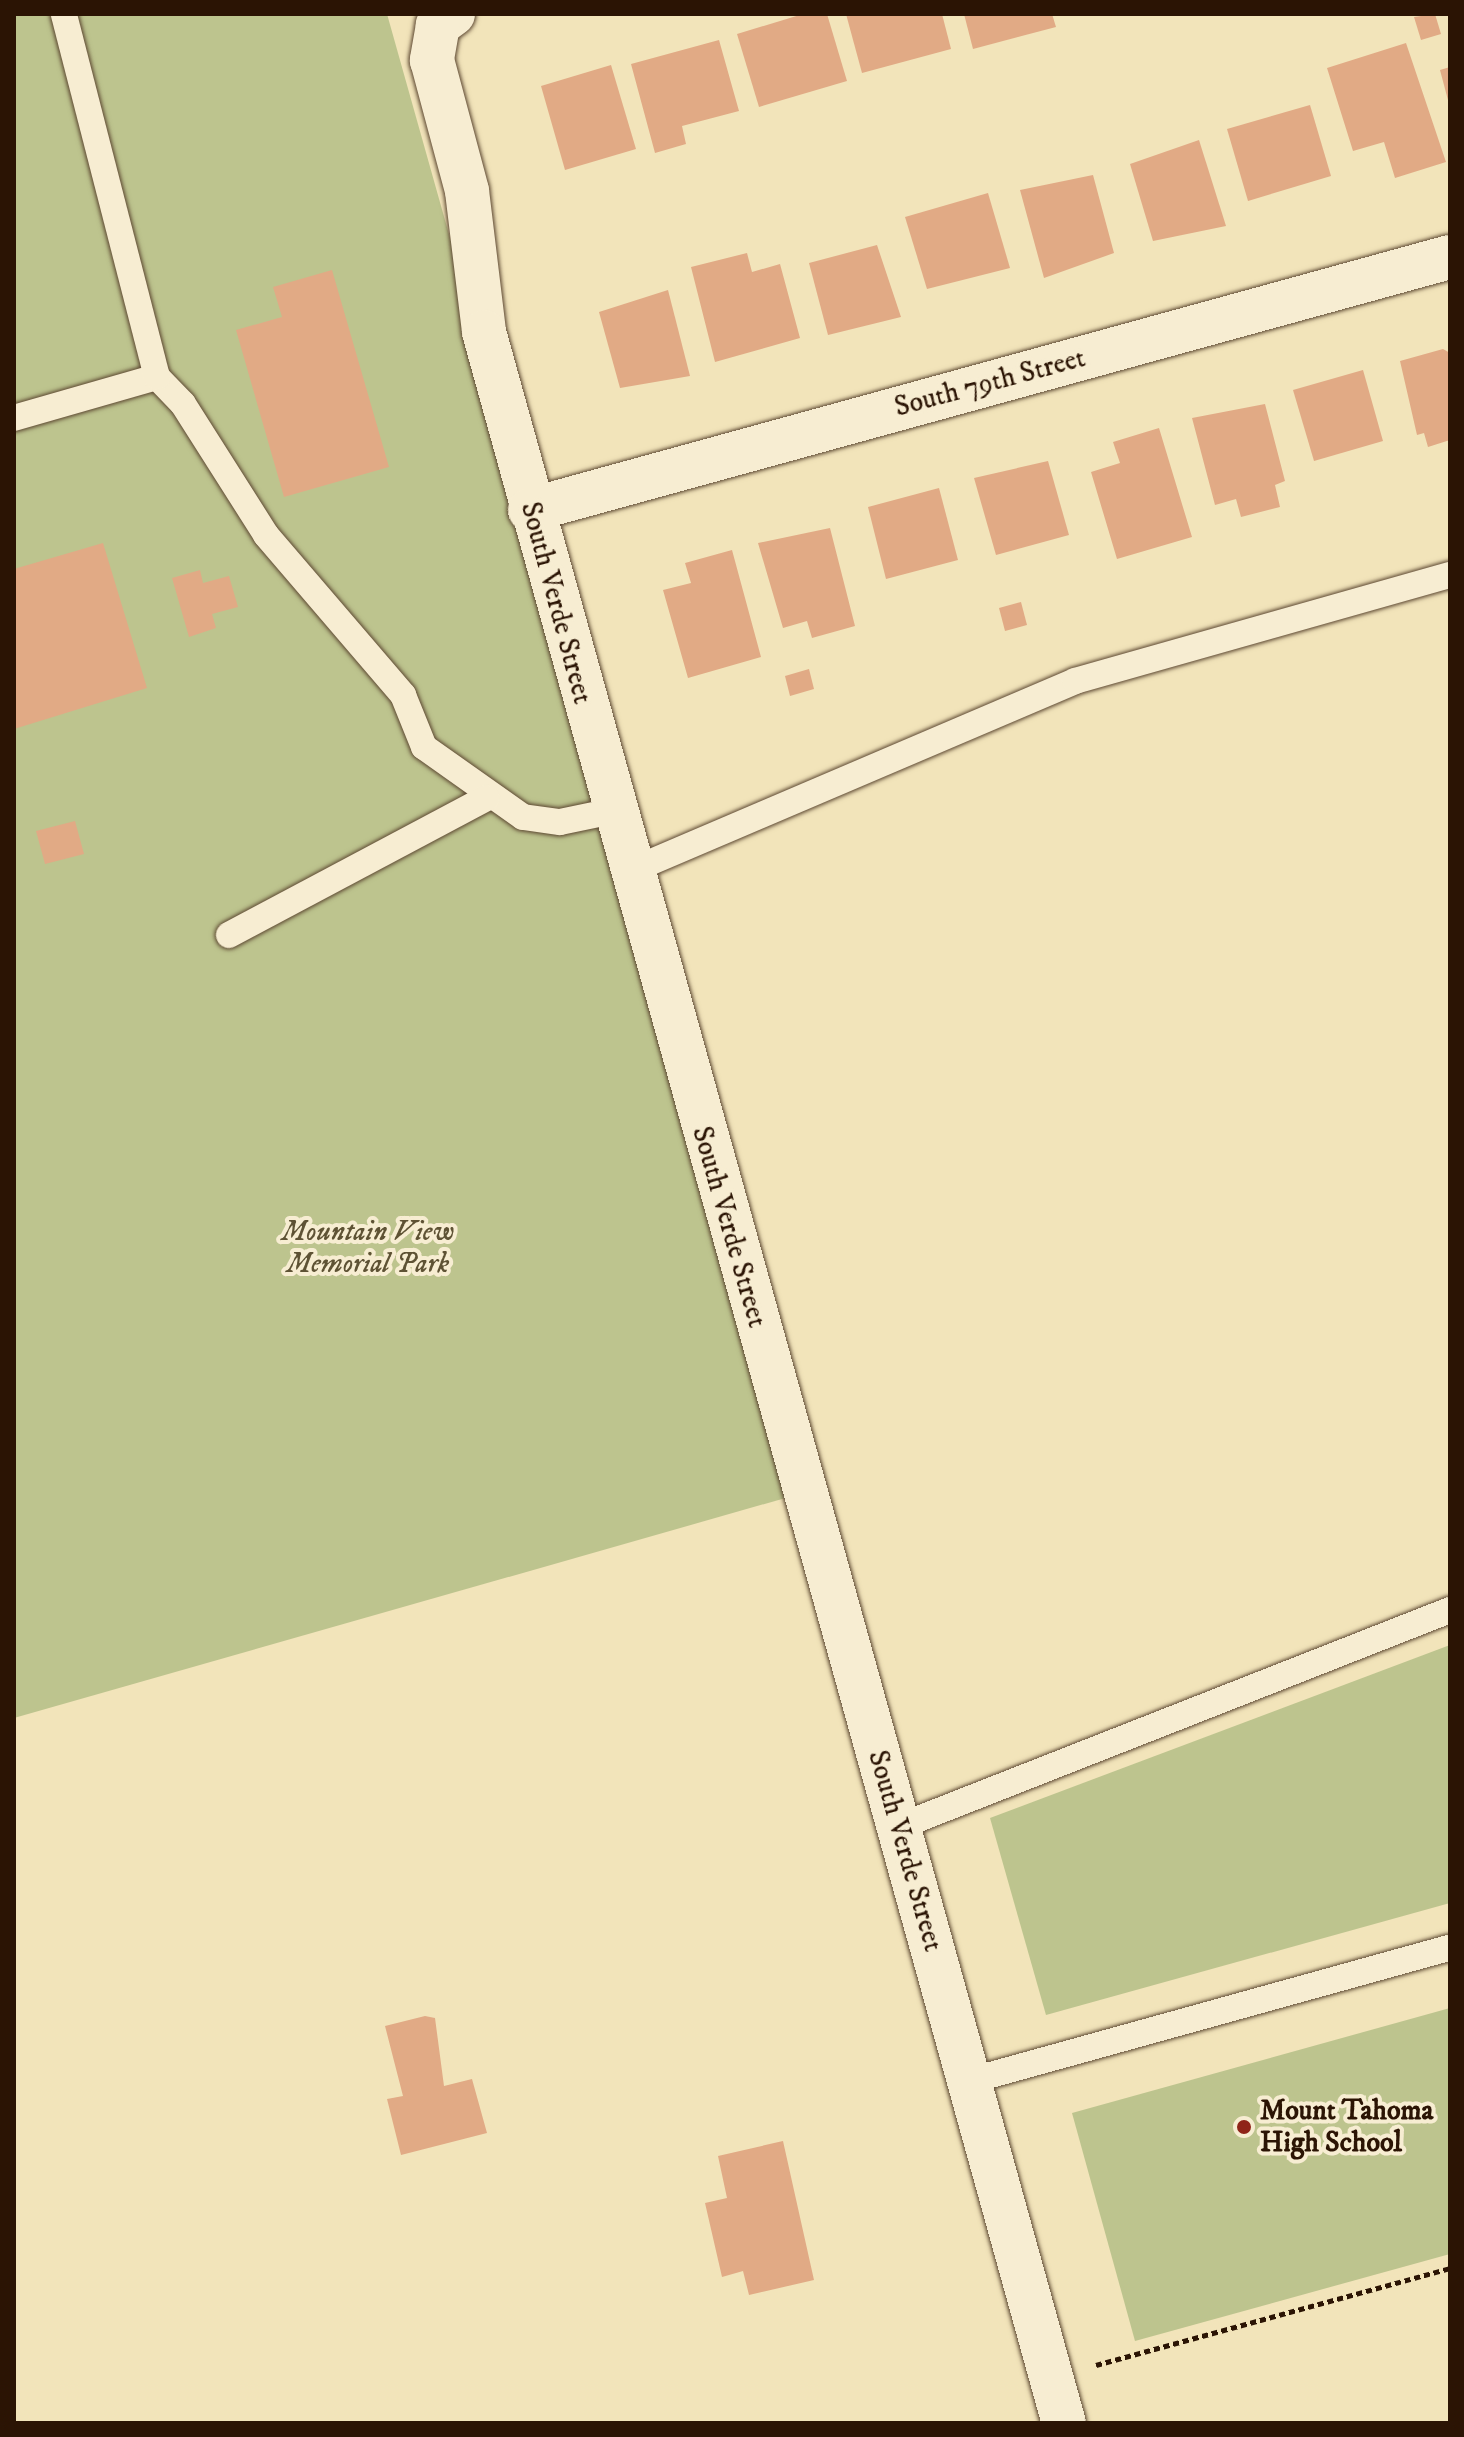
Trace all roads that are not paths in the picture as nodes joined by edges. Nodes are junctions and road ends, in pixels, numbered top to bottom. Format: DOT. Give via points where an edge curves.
graph roads {
  1 [pos="64,14"];
  2 [pos="446,19"];
  3 [pos="1450,257"];
  4 [pos="157,377"];
  5 [pos="14,418"];
  6 [pos="530,510"];
  7 [pos="1450,575"];
  8 [pos="487,798"];
  9 [pos="613,811"];
  10 [pos="630,871"];
  11 [pos="229,935"];
  12 [pos="1450,1610"];
  13 [pos="898,1827"];
  14 [pos="1450,1948"];
  15 [pos="969,2081"];
  16 [pos="1064,2423"];
  1 -- 4 [label="lane"];
  2 -- 6 [label="street, South Verde Street" via="432,60 455,126 484,332"];
  3 -- 6 [label="street, South 79th Street"];
  4 -- 5 [label="lane"];
  4 -- 8 [label="lane" via="183,404 266,535 403,695 424,747"];
  6 -- 9 [label="street, South Verde Street"];
  7 -- 10 [label="lane" via="1075,681"];
  8 -- 9 [label="lane" via="523,817 560,822"];
  8 -- 11 [label="lane"];
  9 -- 10 [label="street, South Verde Street"];
  10 -- 13 [label="street, South Verde Street"];
  12 -- 13 [label="lane"];
  13 -- 15 [label="street, South Verde Street"];
  14 -- 15 [label="lane"];
  15 -- 16 [label="street, South Verde Street"];
}
